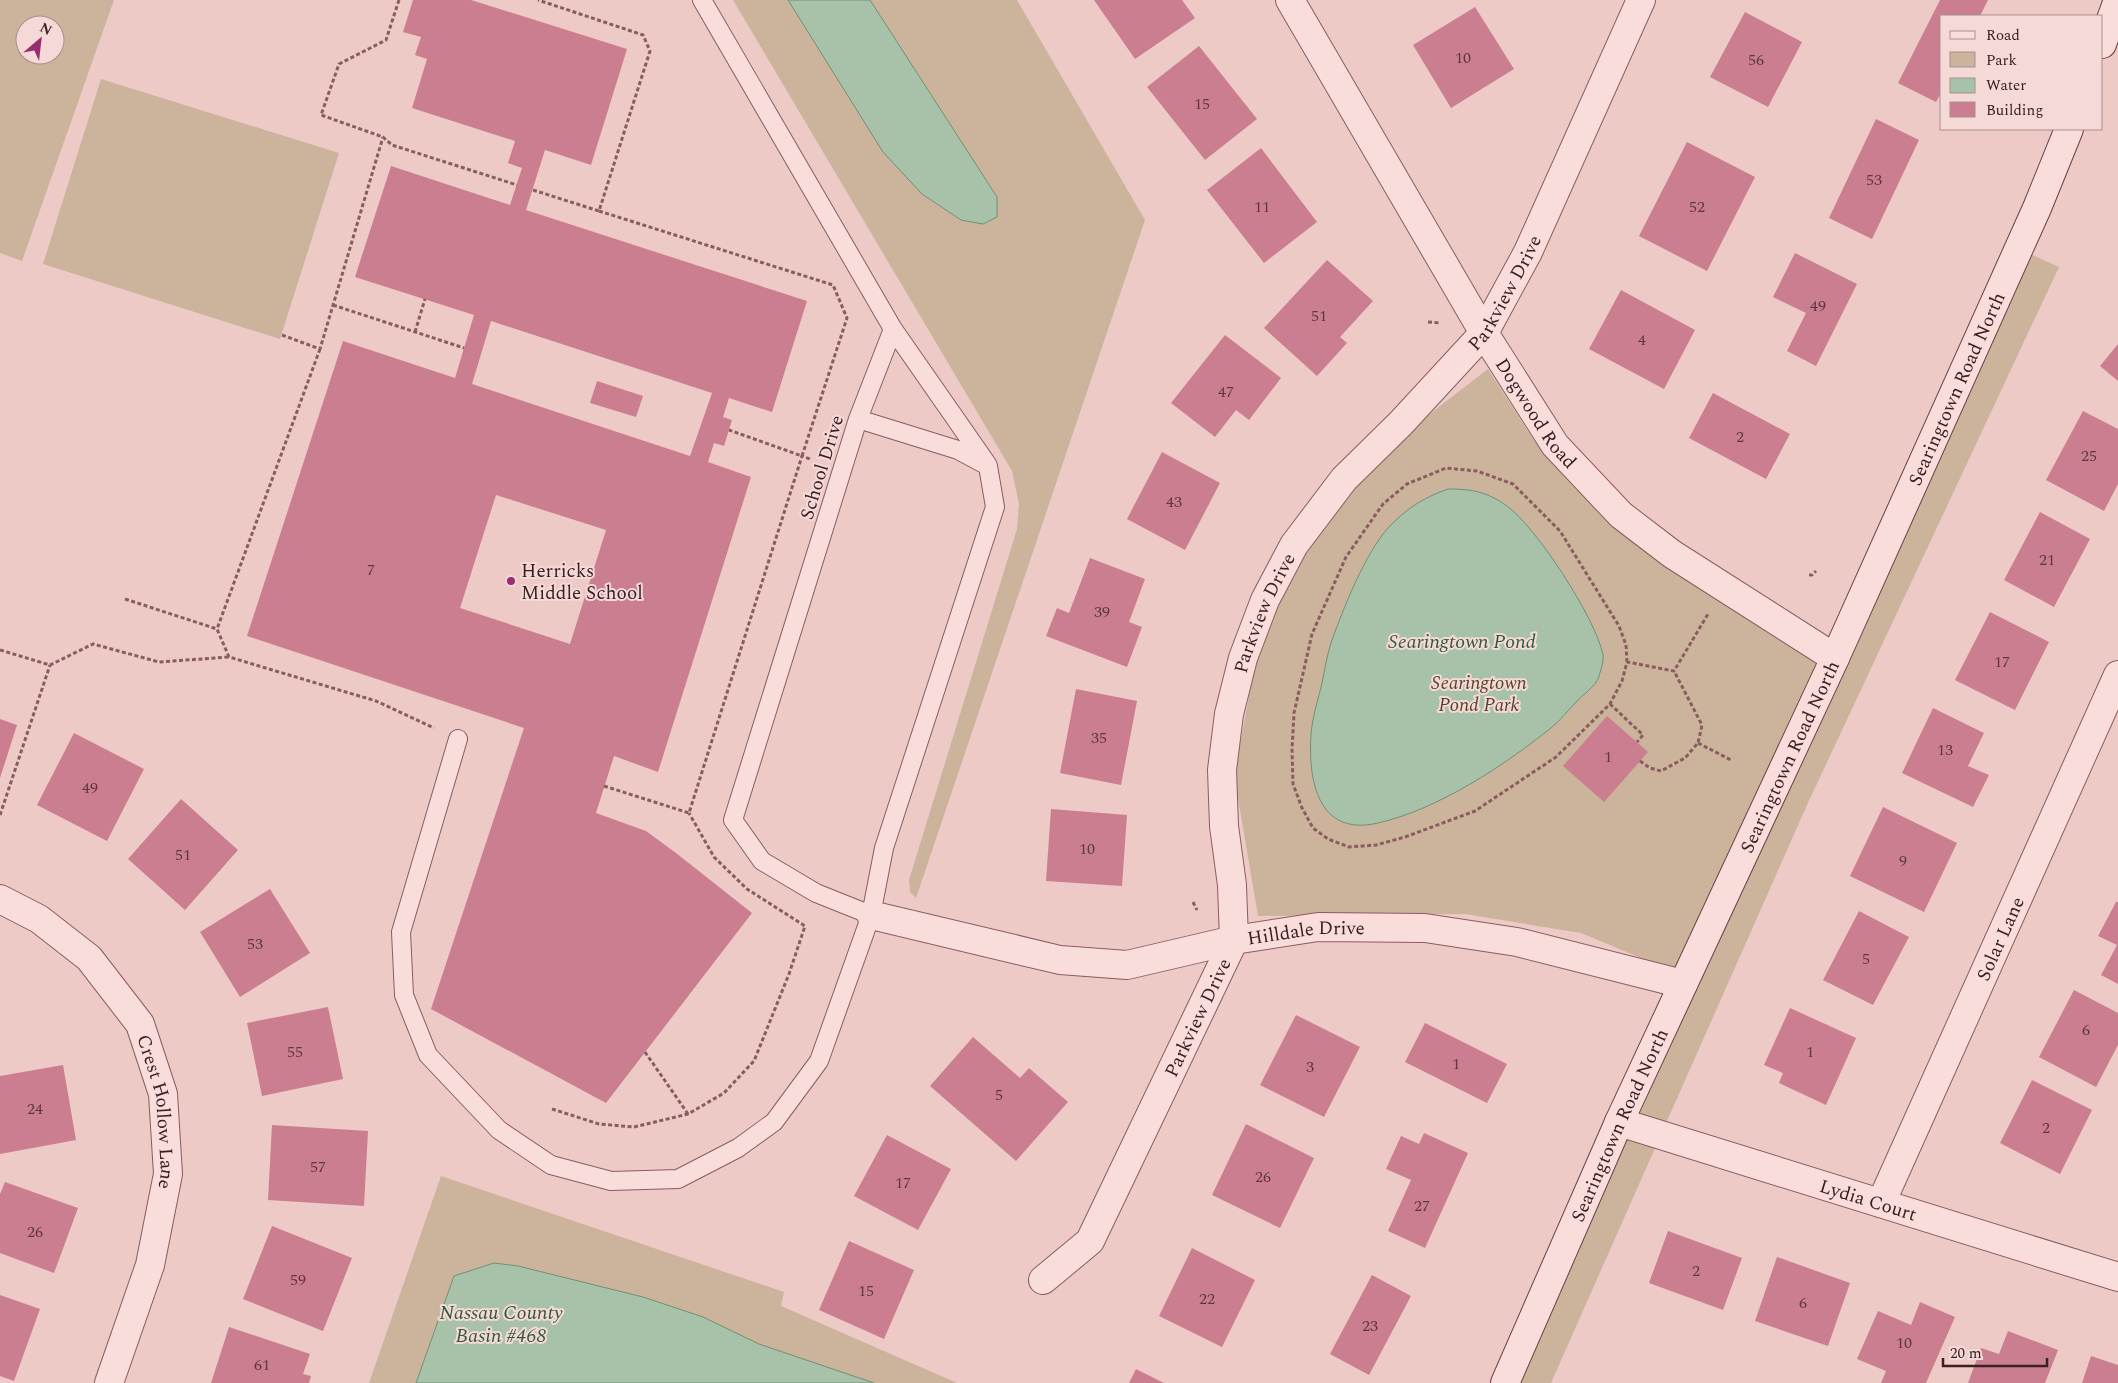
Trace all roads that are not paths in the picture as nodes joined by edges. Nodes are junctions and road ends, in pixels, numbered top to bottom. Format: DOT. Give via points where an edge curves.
graph roads {
  1 [pos="702,0"];
  2 [pos="1290,0"];
  3 [pos="1642,0"];
  4 [pos="2118,0"];
  5 [pos="2103,41"];
  6 [pos="2069,130"];
  7 [pos="893,329"];
  8 [pos="1484,333"];
  9 [pos="858,419"];
  10 [pos="988,466"];
  11 [pos="1835,658"];
  12 [pos="2118,675"];
  13 [pos="458,740"];
  14 [pos="0,899"];
  15 [pos="871,914"];
  16 [pos="1234,940"];
  17 [pos="1683,984"];
  18 [pos="1619,1122"];
  19 [pos="1881,1203"];
  20 [pos="2118,1278"];
  21 [pos="1043,1280"];
  22 [pos="109,1383"];
  23 [pos="1505,1383"];
  1 -- 7 [label="lane"];
  2 -- 8 [label="street, Dogwood Road"];
  3 -- 8 [label="street, Parkview Drive" via="1528,252"];
  4 -- 5 [label="street"];
  6 -- 11 [label="street, Searingtown Road North" via="2037,208"];
  7 -- 9 [label="lane, School Drive"];
  7 -- 10 [label="lane"];
  8 -- 11 [label="street, Dogwood Road" via="1555,445 1621,515 1672,554"];
  8 -- 16 [label="street, Parkview Drive" via="1401,423 1344,478 1294,545 1265,600 1240,667 1229,714 1222,770"];
  9 -- 10 [label="lane" via="958,450"];
  9 -- 15 [label="lane, School Drive" via="734,820 762,861 816,893"];
  10 -- 15 [label="lane" via="995,507 884,848"];
  11 -- 17 [label="street, Searingtown Road North"];
  12 -- 19 [label="street, Solar Lane"];
  13 -- 15 [label="lane" via="401,932 404,995 428,1055 499,1130 551,1165 611,1181 678,1179 738,1148 774,1122 819,1061"];
  14 -- 22 [label="street, Crest Hollow Lane" via="39,919 89,958 140,1024 163,1094 168,1174 150,1264"];
  15 -- 16 [label="street, Hilldale Drive" via="1060,960 1126,965"];
  16 -- 17 [label="street, Hilldale Drive" via="1318,928 1425,928 1517,942"];
  16 -- 21 [label="street, Parkview Drive" via="1090,1241"];
  17 -- 18 [label="street, Searingtown Road North"];
  18 -- 19 [label="street, Lydia Court"];
  18 -- 23 [label="street, Searingtown Road North"];
  19 -- 20 [label="street, Lydia Court"];
}
